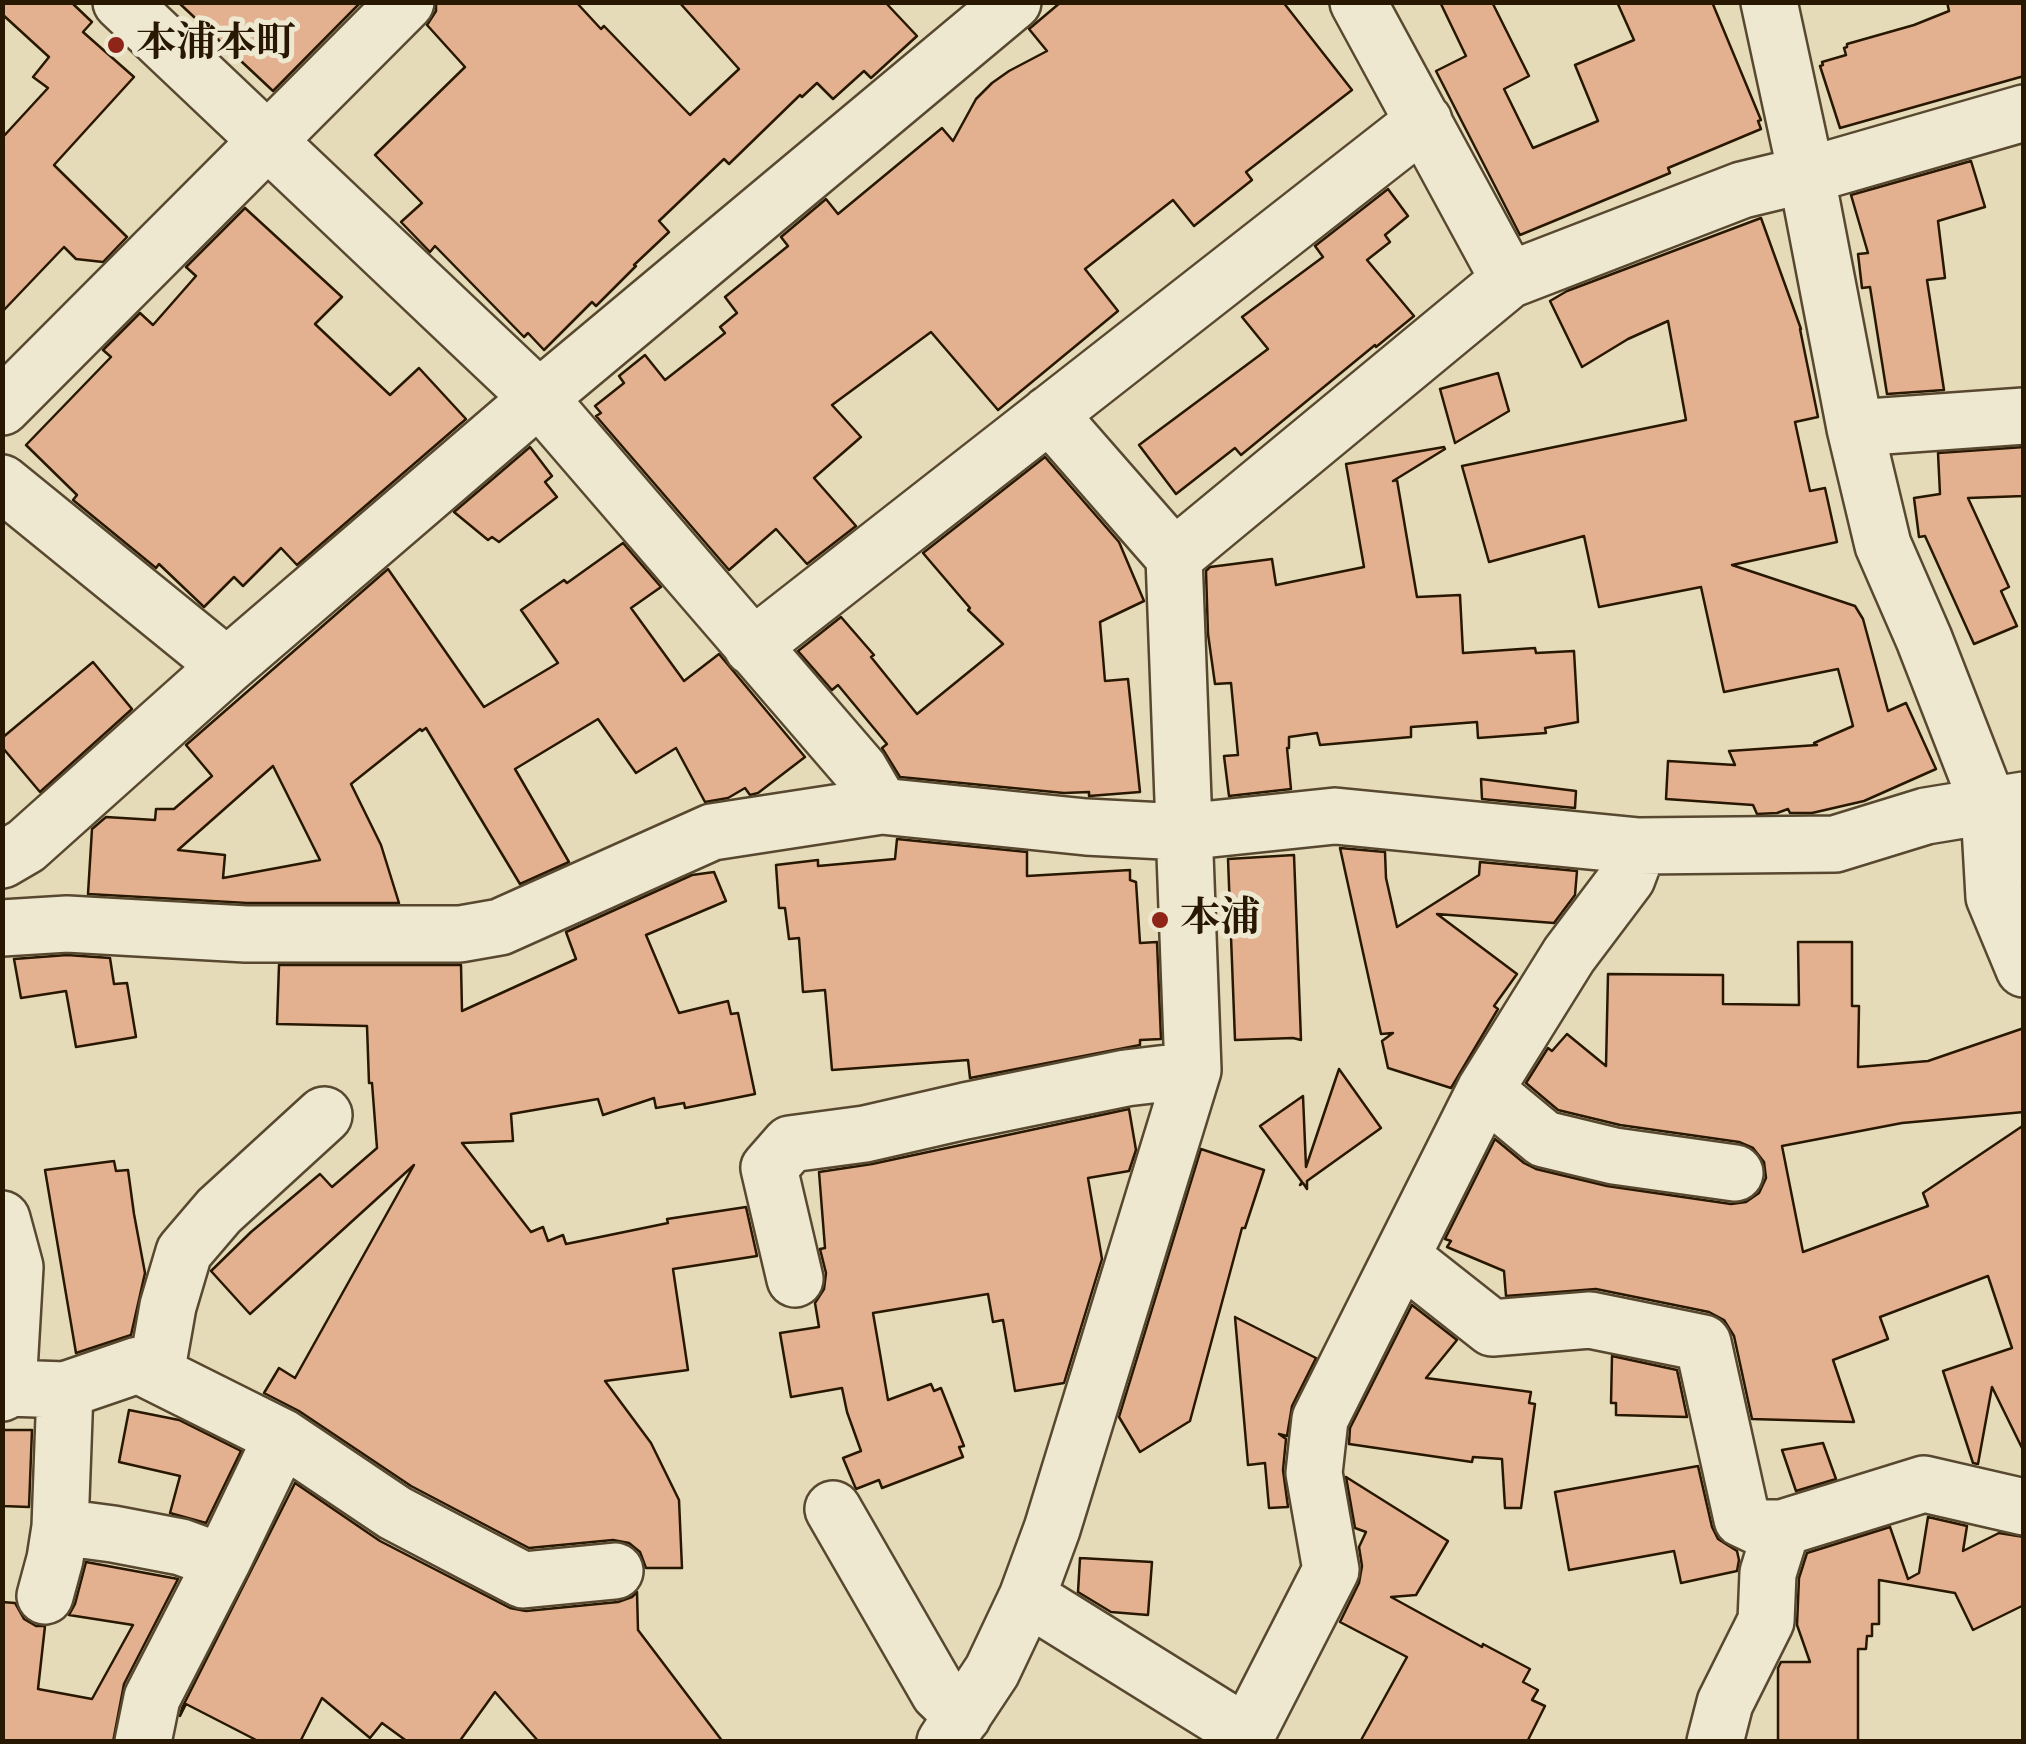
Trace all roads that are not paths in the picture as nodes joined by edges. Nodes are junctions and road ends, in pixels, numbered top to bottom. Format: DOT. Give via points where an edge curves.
graph roads {
  1 [pos="121,2"];
  2 [pos="406,2"];
  3 [pos="1013,2"];
  4 [pos="1358,2"];
  5 [pos="1769,2"];
  6 [pos="2024,113"];
  7 [pos="1424,122"];
  8 [pos="268,141"];
  9 [pos="1806,172"];
  10 [pos="1509,280"];
  11 [pos="538,398"];
  12 [pos="2,407"];
  13 [pos="1049,414"];
  14 [pos="2024,416"];
  15 [pos="1854,428"];
  16 [pos="2,482"];
  17 [pos="1174,557"];
  18 [pos="752,647"];
  19 [pos="227,666"];
  20 [pos="2006,803"];
  21 [pos="881,806"];
  22 [pos="1183,832"];
  23 [pos="1638,846"];
  24 [pos="2024,858"];
  25 [pos="2,860"];
  26 [pos="2,928"];
  27 [pos="2024,970"];
  28 [pos="1193,1070"];
  29 [pos="1485,1090"];
  30 [pos="324,1115"];
  31 [pos="1735,1172"];
  32 [pos="2,1219"];
  33 [pos="1402,1258"];
  34 [pos="794,1279"];
  35 [pos="156,1374"];
  36 [pos="65,1390"];
  37 [pos="5,1391"];
  38 [pos="282,1436"];
  39 [pos="2024,1507"];
  40 [pos="833,1508"];
  41 [pos="60,1527"];
  42 [pos="1782,1528"];
  43 [pos="222,1562"];
  44 [pos="615,1571"];
  45 [pos="45,1596"];
  46 [pos="1027,1597"];
  47 [pos="954,1729"];
  48 [pos="1246,1738"];
  49 [pos="142,1742"];
  50 [pos="1715,1742"];
  1 -- 8 [label="street"];
  2 -- 8 [label="street"];
  3 -- 11 [label="street"];
  4 -- 7 [label="street"];
  5 -- 9 [label="street"];
  6 -- 9 [label="street"];
  7 -- 10 [label="street"];
  7 -- 13 [label="street"];
  8 -- 11 [label="street"];
  8 -- 12 [label="street"];
  9 -- 10 [label="street"];
  9 -- 15 [label="street"];
  10 -- 17 [label="street"];
  11 -- 18 [label="street"];
  11 -- 19 [label="street"];
  13 -- 17 [label="street"];
  13 -- 18 [label="street"];
  14 -- 15 [label="street"];
  15 -- 20 [label="street" via="1883,545"];
  16 -- 19 [label="street"];
  17 -- 22 [label="street"];
  18 -- 21 [label="street" via="860,770"];
  19 -- 25 [label="street" via="26,846"];
  20 -- 23 [label="street" via="1926,816 1836,844"];
  20 -- 24 [label="street"];
  20 -- 27 [label="street" via="1994,897"];
  21 -- 22 [label="street"];
  21 -- 26 [label="street" via="712,832 500,927 460,934"];
  22 -- 23 [label="street" via="1335,816"];
  22 -- 28 [label="street"];
  23 -- 29 [label="street" via="1627,878 1569,954"];
  28 -- 34 [label="street" via="790,1144 769,1168"];
  28 -- 46 [label="street"];
  29 -- 31 [label="street" via="1544,1140"];
  29 -- 33 [label="street"];
  30 -- 35 [label="street" via="184,1252"];
  32 -- 37 [label="street" via="16,1268"];
  33 -- 42 [label="street" via="1492,1328 1590,1320 1703,1343 1742,1518 1761,1528"];
  33 -- 48 [label="street" via="1320,1418 1314,1472 1331,1570"];
  35 -- 36 [label="street" via="138,1364"];
  35 -- 38 [label="street"];
  36 -- 37 [label="street"];
  36 -- 41 [label="street"];
  38 -- 43 [label="street"];
  38 -- 44 [label="street" via="396,1513 523,1580"];
  39 -- 42 [label="street" via="1924,1484"];
  40 -- 47 [label="street"];
  41 -- 43 [label="street" via="181,1547"];
  41 -- 45 [label="street"];
  42 -- 50 [label="street" via="1768,1572 1766,1621 1725,1703"];
  43 -- 49 [label="street" via="152,1698"];
  46 -- 47 [label="street" via="992,1671"];
  46 -- 48 [label="street"];
}
